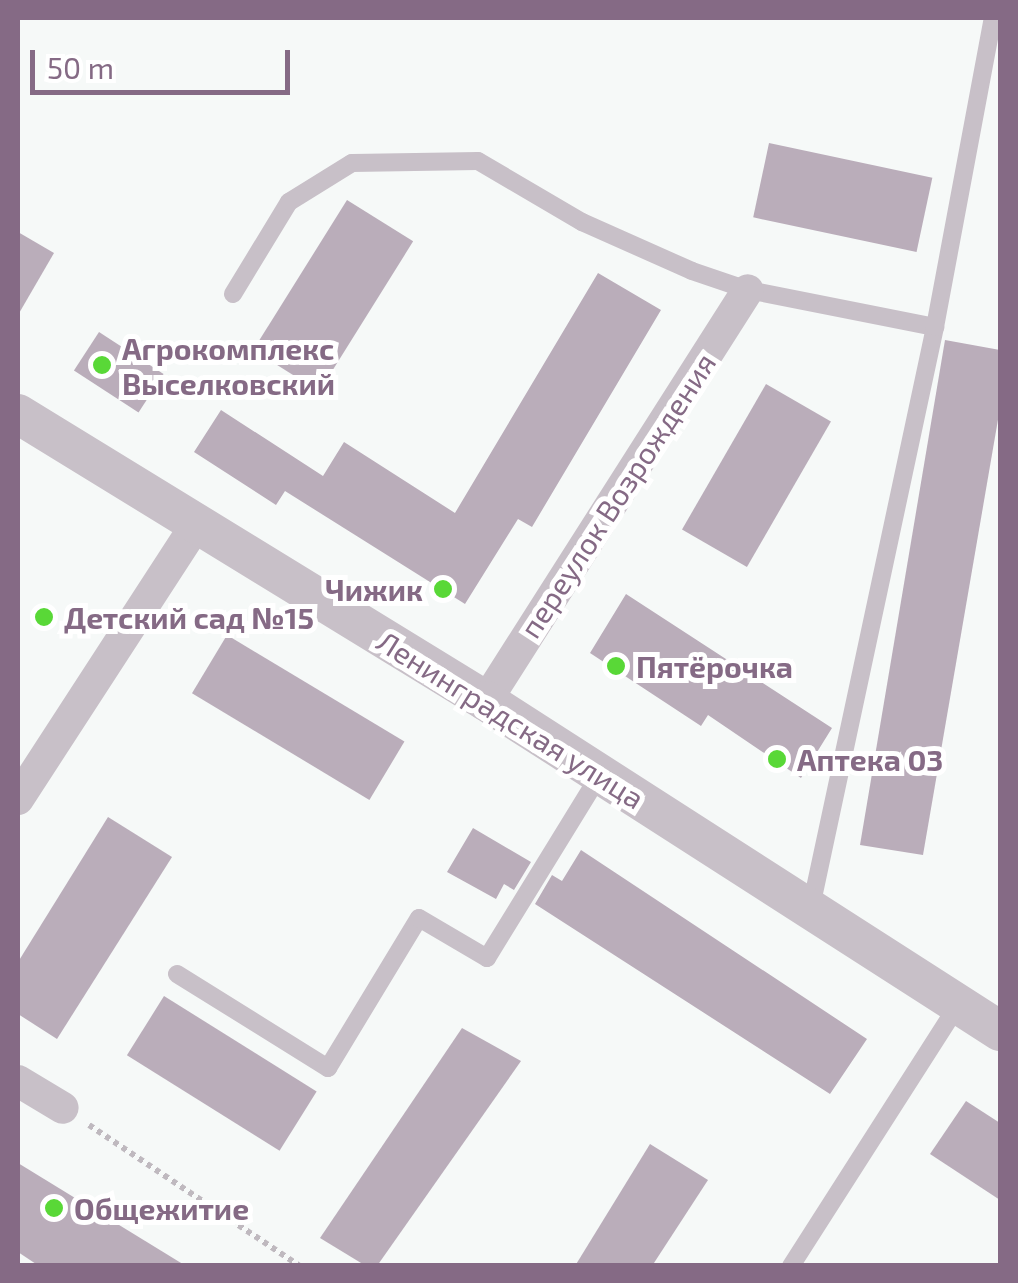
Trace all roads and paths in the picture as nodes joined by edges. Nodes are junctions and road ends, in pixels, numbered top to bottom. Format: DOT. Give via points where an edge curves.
graph roads {
  1 [pos="993,18"];
  2 [pos="748,290"];
  3 [pos="232,294"];
  4 [pos="935,328"];
  5 [pos="18,414"];
  6 [pos="196,524"];
  7 [pos="486,701"];
  8 [pos="600,774"];
  9 [pos="18,800"];
  10 [pos="811,908"];
  11 [pos="177,974"];
  12 [pos="959,1002"];
  13 [pos="1000,1031"];
  14 [pos="18,1081"];
  15 [pos="63,1108"];
  16 [pos="300,1266"];
  17 [pos="791,1266"];
  1 -- 4 [label="lane"];
  2 -- 3 [label="lane" via="582,222 478,161 352,163 289,202"];
  2 -- 4 [label="lane"];
  2 -- 7 [label="street, переулок Возрождения"];
  4 -- 10 [label="lane"];
  5 -- 6 [label="street, Ленинградская улица"];
  6 -- 7 [label="street, Ленинградская улица"];
  6 -- 9 [label="street"];
  7 -- 8 [label="street, Ленинградская улица"];
  8 -- 10 [label="street, Ленинградская улица"];
  8 -- 11 [label="lane" via="487,958 419,918 328,1068"];
  10 -- 12 [label="street, Ленинградская улица"];
  12 -- 13 [label="street, Ленинградская улица"];
  12 -- 17 [label="lane"];
  14 -- 15 [label="street"];
  15 -- 16 [label="path"];
}
